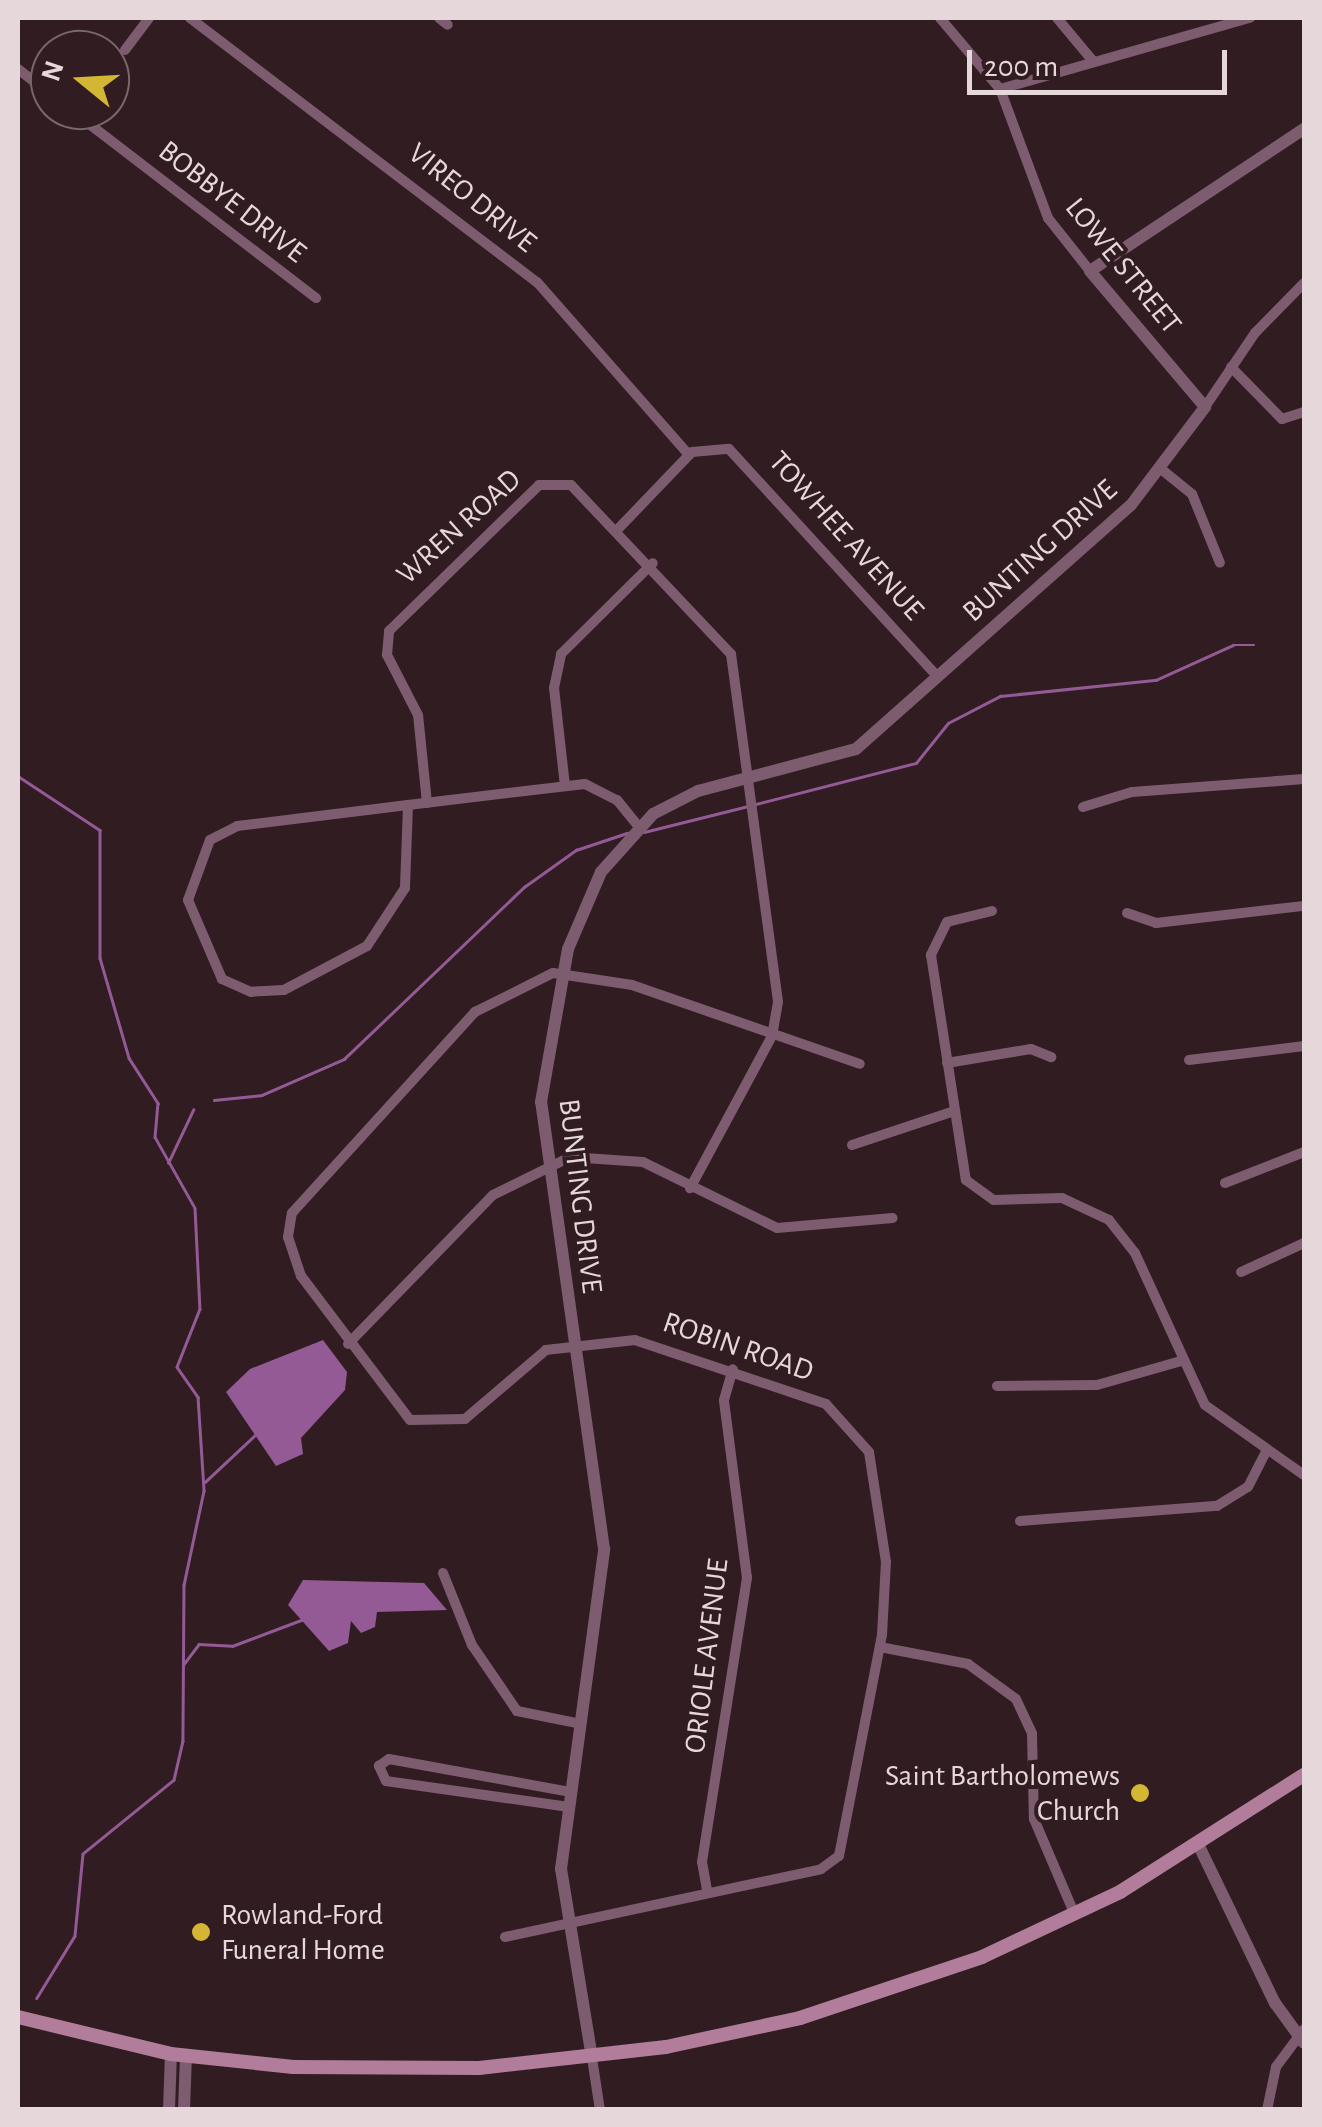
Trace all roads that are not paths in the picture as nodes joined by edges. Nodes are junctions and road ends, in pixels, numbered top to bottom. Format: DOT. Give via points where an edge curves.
graph roads {
  1 [pos="149,18"];
  2 [pos="190,18"];
  3 [pos="940,18"];
  4 [pos="1057,18"];
  5 [pos="1250,18"];
  6 [pos="130,43"];
  7 [pos="1092,61"];
  8 [pos="1000,89"];
  9 [pos="1304,129"];
  10 [pos="97,130"];
  11 [pos="1090,272"];
  12 [pos="1304,284"];
  13 [pos="316,298"];
  14 [pos="1231,367"];
  15 [pos="1205,408"];
  16 [pos="1304,412"];
  17 [pos="689,455"];
  18 [pos="1161,469"];
  19 [pos="619,528"];
  20 [pos="653,563"];
  21 [pos="1220,564"];
  22 [pos="938,677"];
  23 [pos="1304,778"];
  24 [pos="750,781"];
  25 [pos="565,786"];
  26 [pos="427,803"];
  27 [pos="408,805"];
  28 [pos="1083,807"];
  29 [pos="639,827"];
  30 [pos="1304,906"];
  31 [pos="992,911"];
  32 [pos="1127,913"];
  33 [pos="561,971"];
  34 [pos="772,1036"];
  35 [pos="1304,1046"];
  36 [pos="1051,1057"];
  37 [pos="1188,1060"];
  38 [pos="947,1063"];
  39 [pos="860,1064"];
  40 [pos="954,1112"];
  41 [pos="852,1145"];
  42 [pos="1304,1152"];
  43 [pos="546,1166"];
  44 [pos="1225,1184"];
  45 [pos="690,1188"];
  46 [pos="893,1218"];
  47 [pos="1304,1243"];
  48 [pos="1241,1272"];
  49 [pos="348,1344"];
  50 [pos="573,1344"];
  51 [pos="1181,1361"];
  52 [pos="733,1370"];
  53 [pos="997,1386"];
  54 [pos="1266,1452"];
  55 [pos="1304,1475"];
  56 [pos="1020,1521"];
  57 [pos="443,1573"];
  58 [pos="880,1647"];
  59 [pos="580,1724"];
  60 [pos="1304,1775"];
  61 [pos="504,1779"];
  62 [pos="571,1792"];
  63 [pos="500,1800"];
  64 [pos="569,1807"];
  65 [pos="1198,1844"];
  66 [pos="706,1890"];
  67 [pos="1075,1915"];
  68 [pos="565,1920"];
  69 [pos="505,1936"];
  70 [pos="18,2017"];
  71 [pos="1302,2035"];
  72 [pos="179,2055"];
  73 [pos="592,2058"];
  74 [pos="169,2110"];
  75 [pos="184,2110"];
  76 [pos="600,2110"];
  77 [pos="1267,2110"];
  1 -- 6 [label="street"];
  2 -- 17 [label="street, VIREO DRIVE" via="542,287"];
  3 -- 8 [label="street, LOWE STREET"];
  4 -- 7 [label="street"];
  5 -- 7 [label="street"];
  7 -- 8 [label="street"];
  8 -- 11 [label="street, LOWE STREET" via="1048,218"];
  9 -- 11 [label="street"];
  10 -- 13 [label="street, BOBBYE DRIVE"];
  11 -- 15 [label="street, LOWE STREET"];
  12 -- 14 [label="street, BUNTING DRIVE"];
  14 -- 15 [label="street, BUNTING DRIVE"];
  14 -- 16 [label="street" via="1282,419"];
  15 -- 18 [label="street, BUNTING DRIVE"];
  17 -- 19 [label="street"];
  17 -- 22 [label="street, TOWHEE AVENUE" via="718,446 749,464"];
  18 -- 21 [label="street" via="1192,494"];
  18 -- 22 [label="street, BUNTING DRIVE" via="1118,520"];
  19 -- 20 [label="street, WREN ROAD"];
  19 -- 26 [label="street, WREN ROAD" via="571,484 544,483 393,624 386,655 418,715"];
  20 -- 24 [label="street, WREN ROAD" via="728,646"];
  20 -- 25 [label="street" via="561,654 554,688"];
  22 -- 24 [label="street, BUNTING DRIVE" via="845,755"];
  23 -- 28 [label="street" via="1132,792"];
  24 -- 29 [label="street, BUNTING DRIVE" via="686,796"];
  24 -- 34 [label="street, WREN ROAD" via="778,988"];
  25 -- 26 [label="street"];
  25 -- 29 [label="street" via="610,794"];
  26 -- 27 [label="street"];
  27 -- 27 [label="street" via="237,826 210,840 188,900 222,979 251,992 284,990 367,946 405,888"];
  29 -- 33 [label="street, BUNTING DRIVE" via="594,884"];
  30 -- 32 [label="street" via="1156,922"];
  31 -- 38 [label="street" via="952,919 933,942"];
  33 -- 34 [label="street" via="632,985"];
  33 -- 43 [label="street, BUNTING DRIVE" via="541,1082"];
  33 -- 49 [label="street, ROBIN ROAD" via="474,1012 296,1204 292,1257"];
  34 -- 39 [label="street"];
  34 -- 45 [label="street"];
  35 -- 37 [label="street"];
  36 -- 38 [label="street" via="1031,1049"];
  38 -- 40 [label="street"];
  40 -- 41 [label="street"];
  40 -- 51 [label="street" via="964,1171 981,1196 1062,1198 1123,1234"];
  42 -- 44 [label="street"];
  43 -- 45 [label="street" via="617,1156"];
  43 -- 49 [label="street" via="493,1195"];
  43 -- 50 [label="street, BUNTING DRIVE"];
  45 -- 46 [label="street" via="778,1228"];
  47 -- 48 [label="street"];
  49 -- 50 [label="street, ROBIN ROAD" via="396,1411 435,1426 472,1414 527,1360"];
  50 -- 52 [label="street, ROBIN ROAD" via="649,1342"];
  50 -- 59 [label="street, BUNTING DRIVE" via="605,1566"];
  51 -- 53 [label="street" via="1097,1385"];
  51 -- 54 [label="street" via="1212,1414"];
  52 -- 58 [label="street, ROBIN ROAD" via="826,1404 862,1436 886,1562"];
  52 -- 66 [label="street, ORIOLE AVENUE" via="724,1400 747,1578 702,1862"];
  54 -- 55 [label="street"];
  54 -- 56 [label="street" via="1248,1487 1217,1506"];
  57 -- 59 [label="street" via="472,1645 517,1711"];
  58 -- 66 [label="street, ROBIN ROAD" via="839,1856 820,1868"];
  58 -- 67 [label="street" via="968,1664 1016,1698 1032,1734 1034,1820"];
  59 -- 62 [label="street, BUNTING DRIVE"];
  60 -- 65 [label="main road"];
  61 -- 62 [label="street"];
  61 -- 63 [label="street"];
  61 -- 63 [label="street" via="390,1759 379,1766 386,1781"];
  62 -- 64 [label="street, BUNTING DRIVE"];
  63 -- 64 [label="street"];
  64 -- 68 [label="street, BUNTING DRIVE"];
  65 -- 67 [label="main road"];
  65 -- 71 [label="street"];
  66 -- 68 [label="street, ROBIN ROAD"];
  67 -- 73 [label="main road" via="857,2001"];
  68 -- 69 [label="street, ROBIN ROAD"];
  68 -- 73 [label="street, BUNTING DRIVE"];
  70 -- 72 [label="main road"];
  71 -- 77 [label="street" via="1276,2067"];
  72 -- 73 [label="main road" via="390,2069"];
  72 -- 74 [label="street"];
  72 -- 75 [label="street"];
  73 -- 76 [label="street, BUNTING DRIVE"];
}
